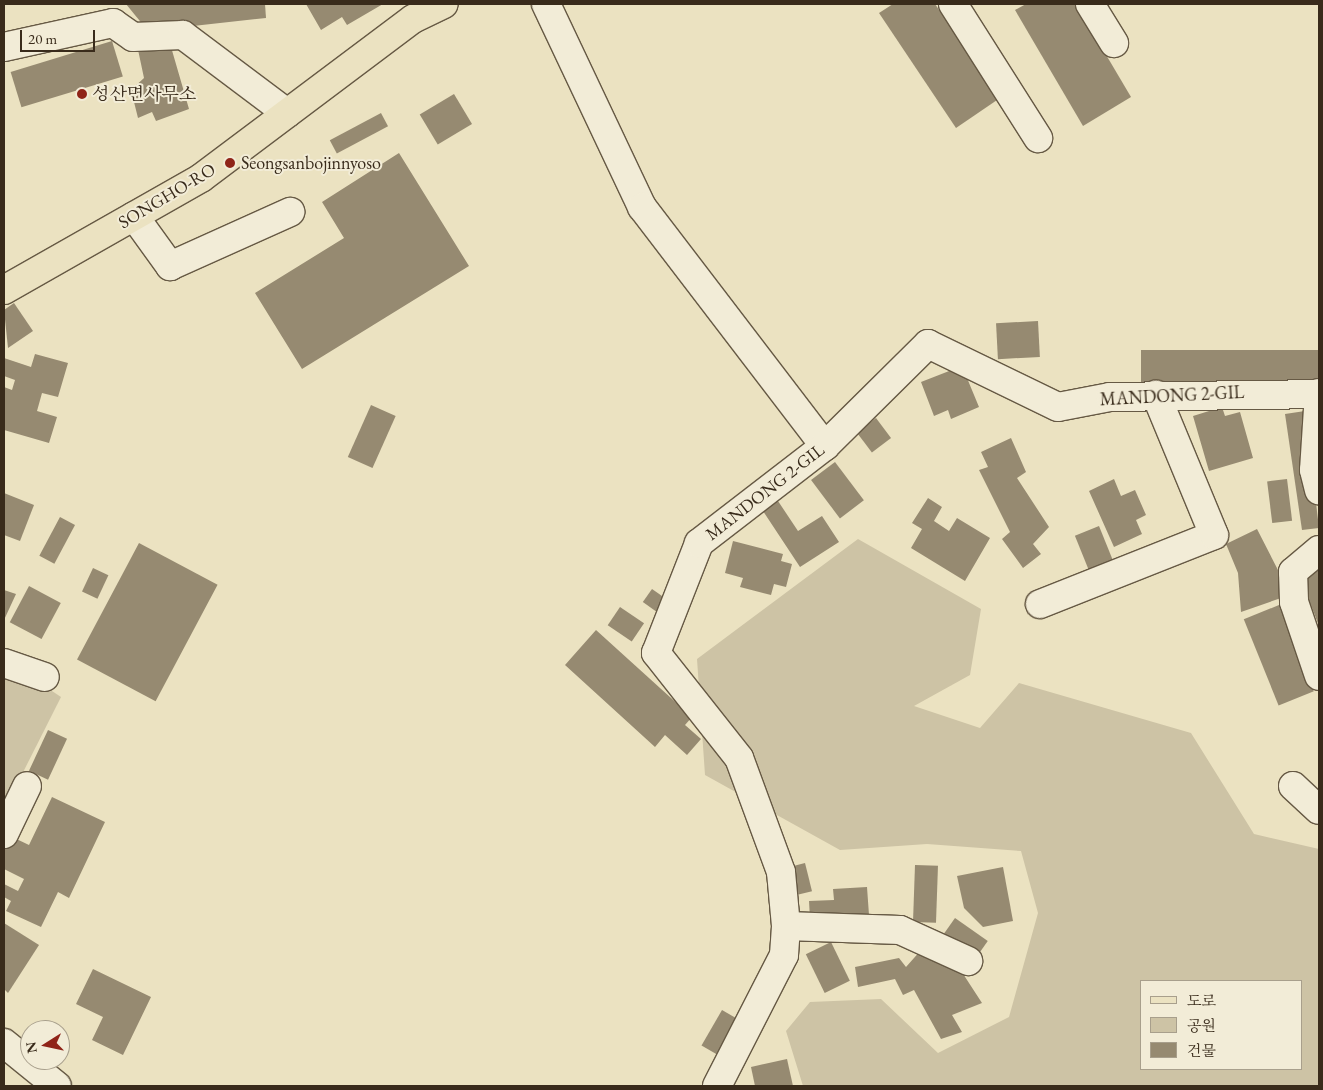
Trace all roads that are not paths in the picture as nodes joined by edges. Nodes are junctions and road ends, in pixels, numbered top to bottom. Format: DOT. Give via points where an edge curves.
graph roads {
  1 [pos="444,4"];
  2 [pos="546,4"];
  3 [pos="953,4"];
  4 [pos="1090,4"];
  5 [pos="1114,43"];
  6 [pos="4,47"];
  7 [pos="288,113"];
  8 [pos="1038,138"];
  9 [pos="290,212"];
  10 [pos="134,216"];
  11 [pos="4,290"];
  12 [pos="1319,394"];
  13 [pos="1156,395"];
  14 [pos="825,446"];
  15 [pos="1319,490"];
  16 [pos="1319,550"];
  17 [pos="1040,604"];
  18 [pos="4,663"];
  19 [pos="45,676"];
  20 [pos="1319,676"];
  21 [pos="28,786"];
  22 [pos="1293,786"];
  23 [pos="1319,810"];
  24 [pos="4,834"];
  25 [pos="786,926"];
  26 [pos="968,961"];
  27 [pos="4,1043"];
  28 [pos="57,1086"];
  29 [pos="717,1086"];
  1 -- 7 [label="main road, SONGHO-RO" via="413,19"];
  2 -- 14 [label="street" via="642,208"];
  3 -- 8 [label="street"];
  4 -- 5 [label="street"];
  6 -- 7 [label="street" via="113,23 133,37 183,35"];
  7 -- 10 [label="main road, SONGHO-RO" via="201,178"];
  9 -- 10 [label="street" via="170,266"];
  10 -- 11 [label="main road, SONGHO-RO"];
  12 -- 13 [label="street, MANDONG 2-GIL"];
  12 -- 15 [label="street" via="1314,470"];
  13 -- 14 [label="street, MANDONG 2-GIL" via="1110,397 1058,406 928,344"];
  13 -- 17 [label="street" via="1214,535"];
  14 -- 25 [label="street, MANDONG 2-GIL" via="699,543 656,653 740,758 781,872"];
  16 -- 20 [label="street" via="1293,572 1294,602"];
  18 -- 19 [label="street"];
  21 -- 24 [label="street"];
  22 -- 23 [label="street"];
  25 -- 26 [label="street" via="900,930"];
  25 -- 29 [label="street, MANDONG 2-GIL" via="784,955"];
  27 -- 28 [label="street"];
}
